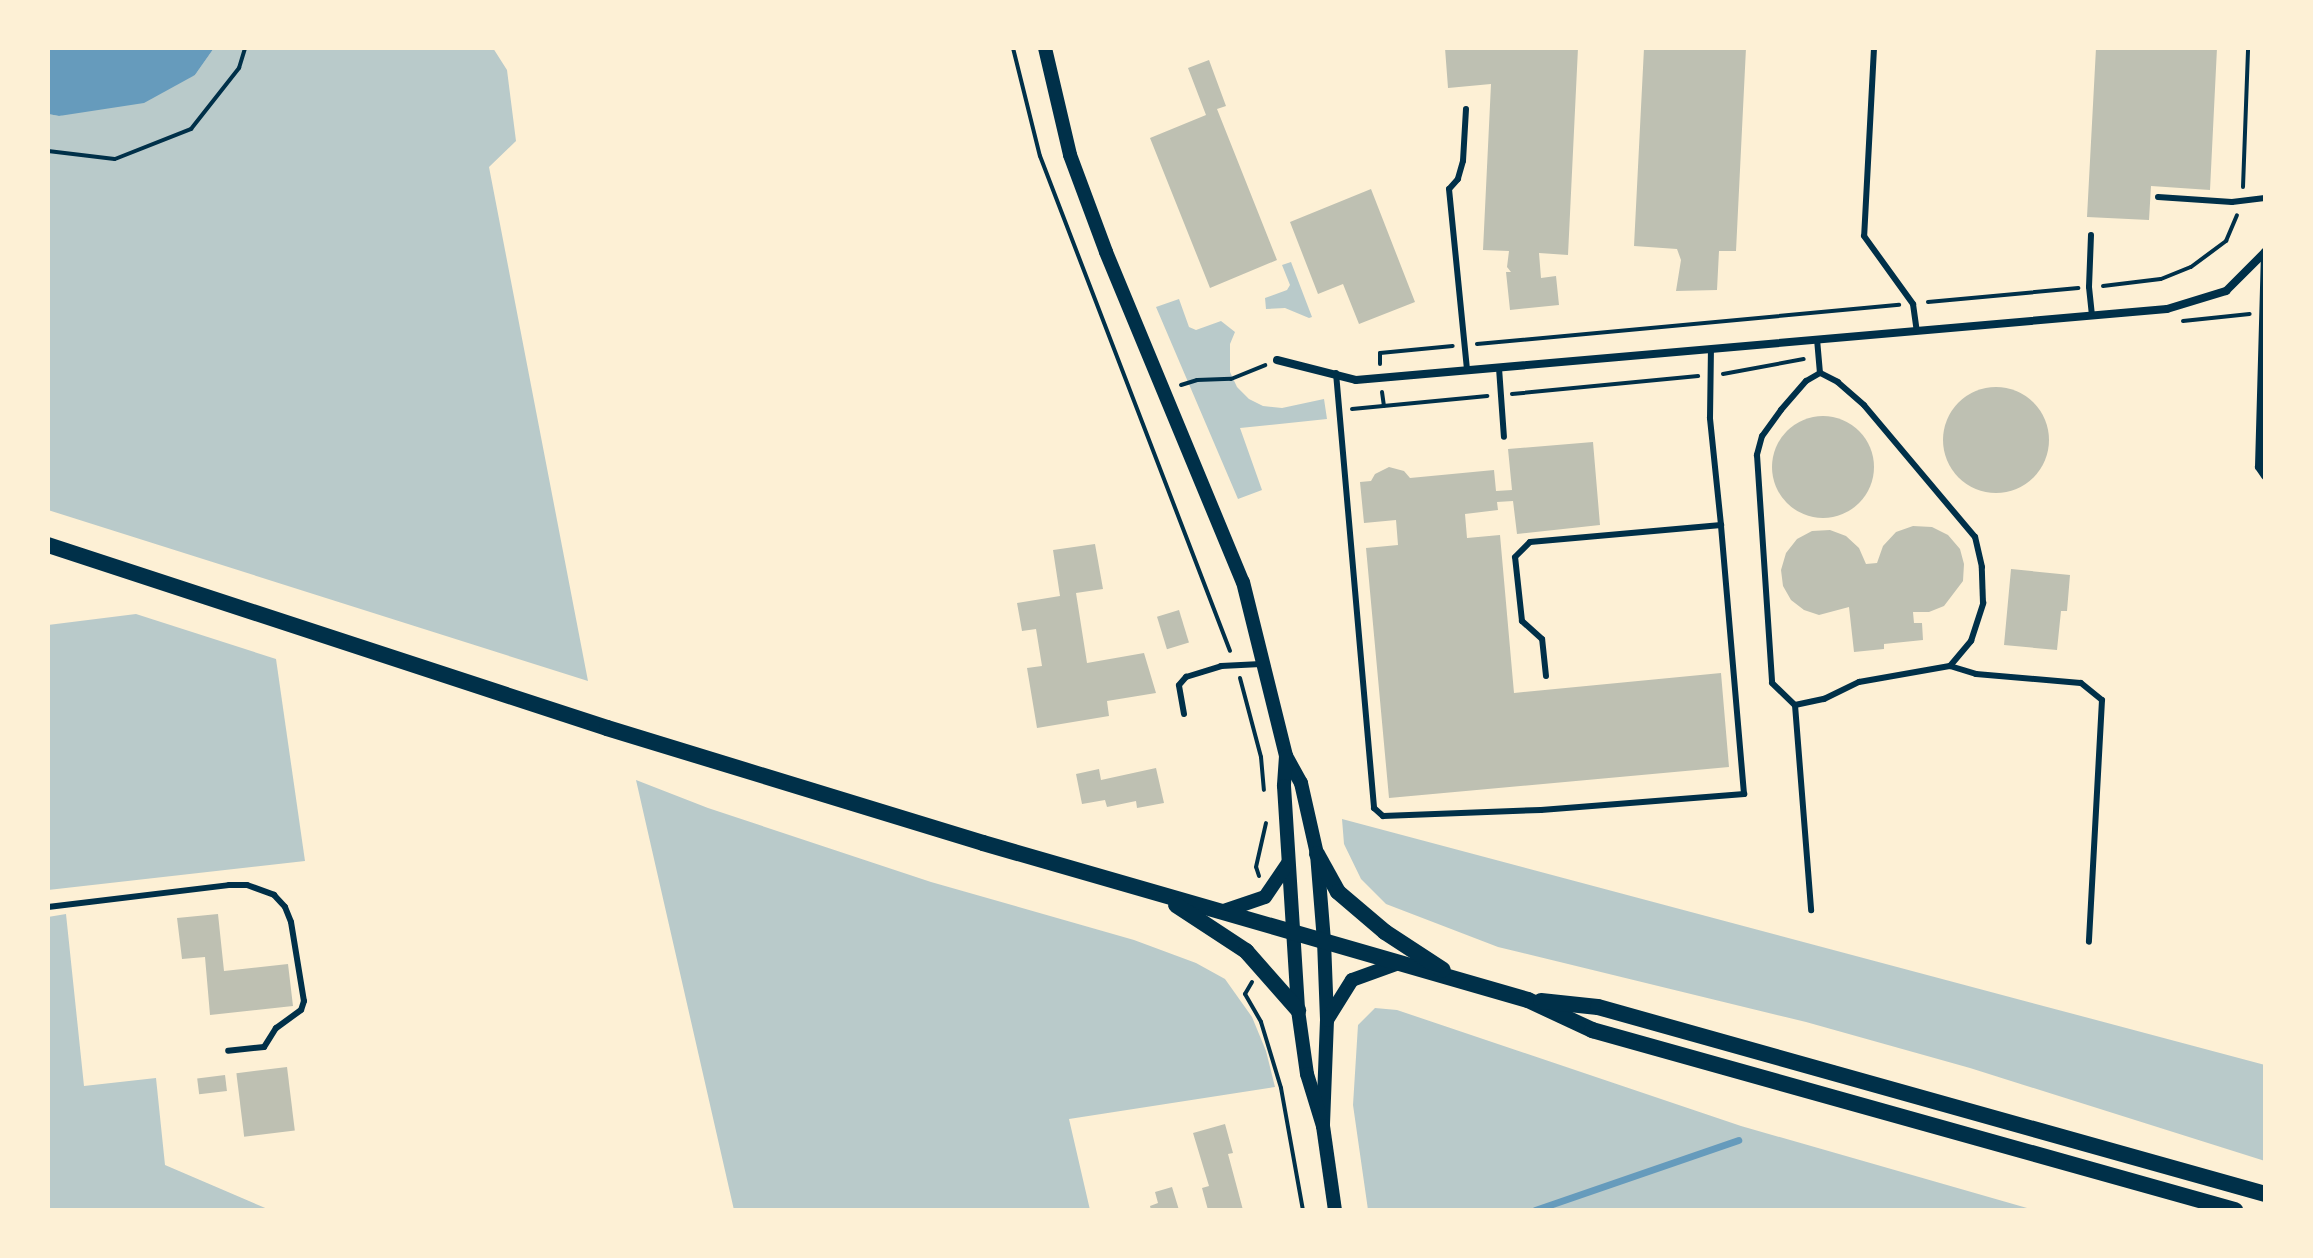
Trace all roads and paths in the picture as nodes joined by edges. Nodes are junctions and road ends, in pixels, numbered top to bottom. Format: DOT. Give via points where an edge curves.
graph roads {
  1 [pos="245,48"];
  2 [pos="1013,48"];
  3 [pos="1045,48"];
  4 [pos="1874,48"];
  5 [pos="2248,48"];
  6 [pos="1466,109"];
  7 [pos="48,151"];
  8 [pos="2158,197"];
  9 [pos="2265,198"];
  10 [pos="2240,202"];
  11 [pos="2091,235"];
  12 [pos="2265,252"];
  13 [pos="2089,287"];
  14 [pos="1913,304"];
  15 [pos="2264,312"];
  16 [pos="2092,315"];
  17 [pos="2171,323"];
  18 [pos="1917,331"];
  19 [pos="1817,339"];
  20 [pos="1465,345"];
  21 [pos="1711,349"];
  22 [pos="1818,357"];
  23 [pos="1277,360"];
  24 [pos="1499,368"];
  25 [pos="1467,370"];
  26 [pos="1336,373"];
  27 [pos="1820,373"];
  28 [pos="1711,375"];
  29 [pos="1381,378"];
  30 [pos="1164,390"];
  31 [pos="1501,395"];
  32 [pos="1384,406"];
  33 [pos="1338,410"];
  34 [pos="1504,437"];
  35 [pos="2265,476"];
  36 [pos="1721,525"];
  37 [pos="48,545"];
  38 [pos="1264,663"];
  39 [pos="1237,666"];
  40 [pos="1950,666"];
  41 [pos="1546,676"];
  42 [pos="1795,705"];
  43 [pos="1184,714"];
  44 [pos="1286,756"];
  45 [pos="1265,796"];
  46 [pos="1266,809"];
  47 [pos="1317,854"];
  48 [pos="1288,863"];
  49 [pos="1162,895"];
  50 [pos="1265,897"];
  51 [pos="48,907"];
  52 [pos="1811,910"];
  53 [pos="1221,912"];
  54 [pos="1295,933"];
  55 [pos="1324,941"];
  56 [pos="2089,942"];
  57 [pos="1399,963"];
  58 [pos="1266,971"];
  59 [pos="1458,979"];
  60 [pos="1528,1000"];
  61 [pos="1298,1010"];
  62 [pos="1327,1020"];
  63 [pos="228,1051"];
  64 [pos="1323,1126"];
  65 [pos="2265,1194"];
  66 [pos="1303,1210"];
  67 [pos="1335,1210"];
  68 [pos="2235,1210"];
  1 -- 7 [label="path" via="239,68 191,129 115,159"];
  2 -- 39 [label="path" via="1040,156"];
  3 -- 30 [label="street" via="1070,155"];
  4 -- 14 [label="lane" via="1864,236"];
  5 -- 10 [label="path"];
  6 -- 20 [label="lane" via="1463,161 1449,189"];
  8 -- 10 [label="lane"];
  9 -- 10 [label="lane"];
  10 -- 13 [label="path" via="2226,241 2191,267 2161,279"];
  11 -- 13 [label="lane"];
  12 -- 15 [label="street"];
  12 -- 16 [label="street" via="2226,291 2167,309"];
  13 -- 14 [label="path"];
  13 -- 16 [label="lane"];
  14 -- 18 [label="lane"];
  14 -- 20 [label="path"];
  15 -- 17 [label="path"];
  15 -- 35 [label="street" via="2259,467"];
  16 -- 18 [label="street"];
  18 -- 19 [label="street"];
  19 -- 21 [label="street"];
  19 -- 22 [label="lane"];
  20 -- 25 [label="lane"];
  20 -- 29 [label="path" via="1380,353"];
  21 -- 24 [label="street"];
  21 -- 28 [label="lane"];
  22 -- 27 [label="lane"];
  22 -- 28 [label="path"];
  23 -- 26 [label="street"];
  23 -- 30 [label="path" via="1231,379 1197,380"];
  24 -- 25 [label="street"];
  24 -- 31 [label="lane"];
  25 -- 29 [label="street"];
  26 -- 29 [label="street" via="1356,380"];
  26 -- 33 [label="lane"];
  27 -- 40 [label="lane" via="1864,405 1975,537 1983,603 1971,641"];
  27 -- 42 [label="lane" via="1781,410 1762,436 1757,455 1772,683"];
  28 -- 31 [label="path"];
  28 -- 36 [label="lane"];
  29 -- 32 [label="path"];
  30 -- 38 [label="street" via="1243,582"];
  31 -- 32 [label="path"];
  31 -- 34 [label="lane"];
  32 -- 33 [label="path"];
  33 -- 36 [label="lane" via="1374,808 1383,816 1744,794"];
  36 -- 41 [label="lane" via="1530,542 1515,557 1522,621 1542,639"];
  37 -- 49 [label="main road" via="607,728"];
  38 -- 39 [label="lane"];
  38 -- 44 [label="street"];
  39 -- 43 [label="lane" via="1186,677 1179,685"];
  39 -- 45 [label="path" via="1261,757"];
  40 -- 42 [label="lane" via="1859,682 1824,699"];
  40 -- 56 [label="lane" via="1976,674 2081,683 2102,700"];
  42 -- 52 [label="lane"];
  44 -- 47 [label="street" via="1301,783"];
  44 -- 48 [label="street"];
  46 -- 50 [label="path" via="1264,846 1256,867"];
  47 -- 55 [label="street"];
  47 -- 59 [label="main road" via="1338,892 1385,932"];
  48 -- 50 [label="street"];
  48 -- 54 [label="street"];
  49 -- 53 [label="main road"];
  49 -- 58 [label="main road" via="1246,951"];
  50 -- 53 [label="street"];
  51 -- 63 [label="lane" via="229,885 274,895 291,922 304,1001 264,1047"];
  53 -- 54 [label="main road"];
  54 -- 55 [label="main road"];
  54 -- 61 [label="street"];
  55 -- 57 [label="main road"];
  55 -- 62 [label="street"];
  57 -- 59 [label="main road"];
  57 -- 62 [label="street" via="1352,980"];
  58 -- 61 [label="main road"];
  58 -- 66 [label="path" via="1245,994 1261,1022 1281,1088"];
  59 -- 60 [label="main road"];
  60 -- 65 [label="main road" via="1598,1007"];
  60 -- 68 [label="main road" via="1592,1030"];
  61 -- 64 [label="street" via="1307,1074"];
  62 -- 64 [label="street"];
  64 -- 67 [label="street"];
}
